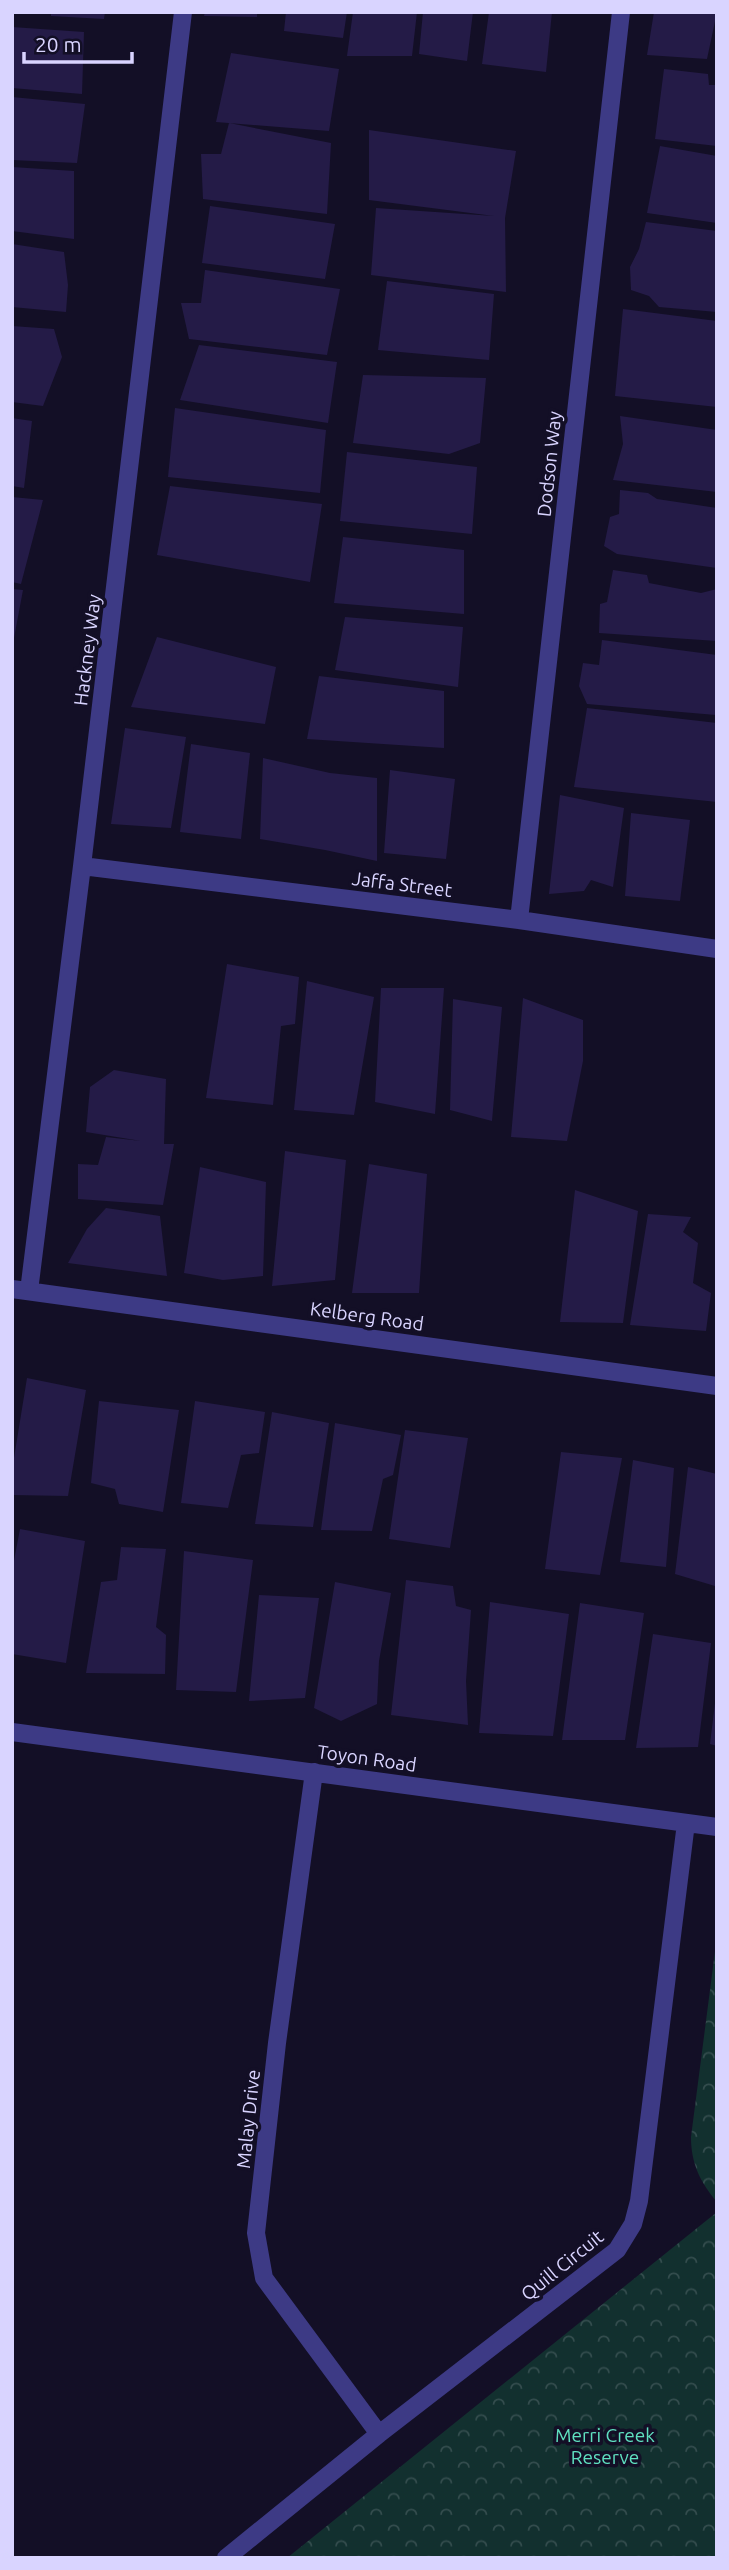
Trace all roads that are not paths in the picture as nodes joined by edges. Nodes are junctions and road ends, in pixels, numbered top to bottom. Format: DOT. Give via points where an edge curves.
graph roads {
  1 [pos="183,12"];
  2 [pos="621,12"];
  3 [pos="82,866"];
  4 [pos="519,920"];
  5 [pos="717,949"];
  6 [pos="21,1290"];
  7 [pos="717,1385"];
  8 [pos="12,1732"];
  9 [pos="314,1772"];
  10 [pos="686,1823"];
  11 [pos="717,1827"];
  12 [pos="379,2434"];
  13 [pos="226,2558"];
  1 -- 3 [label="street, Hackney Way"];
  2 -- 4 [label="street, Dodson Way"];
  3 -- 4 [label="street, Jaffa Street"];
  3 -- 6 [label="street, Hackney Way"];
  4 -- 5 [label="street, Jaffa Street"];
  6 -- 7 [label="street, Kelberg Road"];
  8 -- 9 [label="street, Toyon Road"];
  9 -- 10 [label="street, Toyon Road"];
  9 -- 12 [label="street, Malay Drive" via="256,2233 264,2278"];
  10 -- 11 [label="street, Toyon Road"];
  10 -- 12 [label="street, Quill Circuit" via="639,2201 626,2238 617,2250"];
  12 -- 13 [label="street, Quill Circuit"];
}
